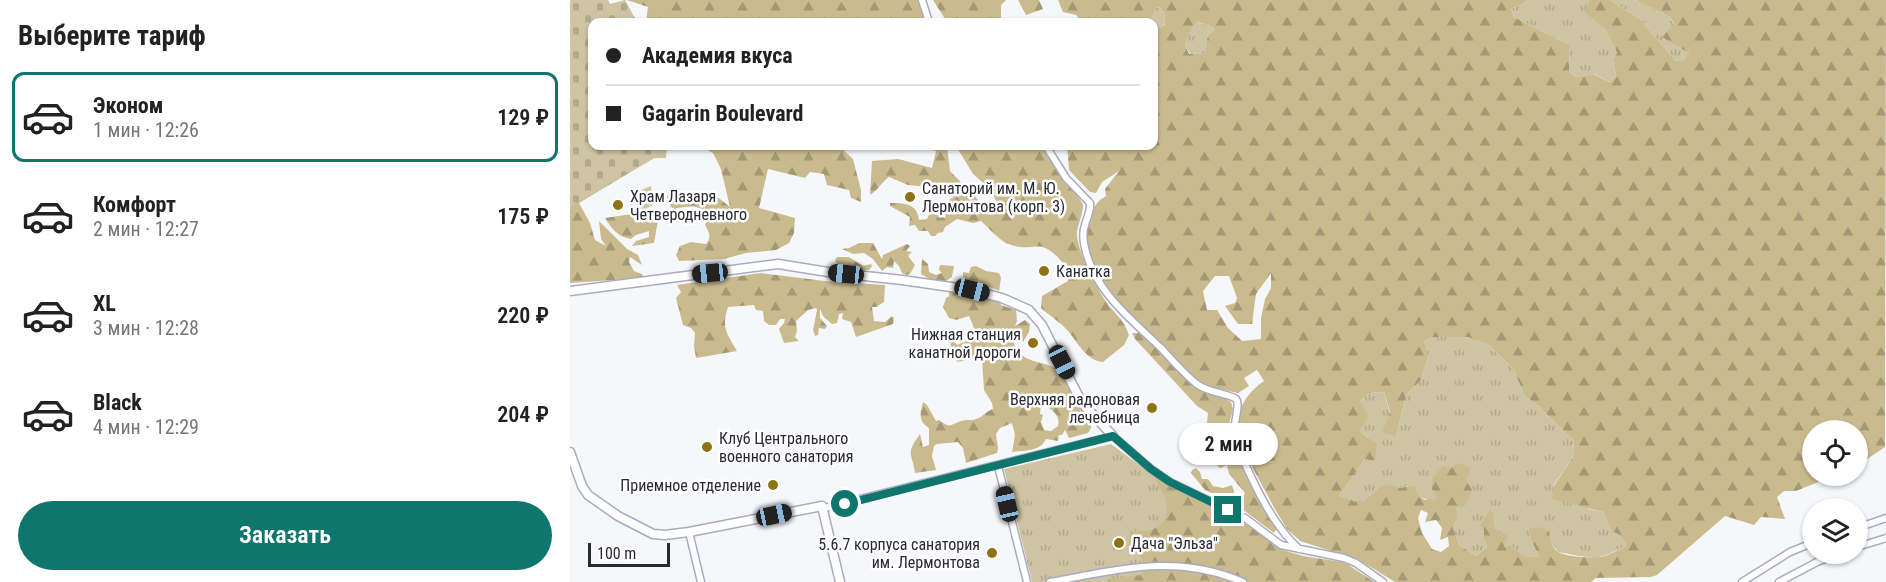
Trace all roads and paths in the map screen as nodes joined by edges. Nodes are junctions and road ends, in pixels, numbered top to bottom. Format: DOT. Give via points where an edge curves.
graph roads {
  1 [pos="922,0"];
  2 [pos="928,18"];
  3 [pos="1048,150"];
  4 [pos="570,291"];
  5 [pos="1113,436"];
  6 [pos="570,452"];
  7 [pos="998,466"];
  8 [pos="822,507"];
  9 [pos="1886,518"];
  10 [pos="1868,524"];
  11 [pos="689,532"];
  12 [pos="1886,538"];
  13 [pos="1868,544"];
  14 [pos="1802,547"];
  15 [pos="1300,550"];
  16 [pos="1812,564"];
  17 [pos="701,582"];
  18 [pos="840,582"];
  19 [pos="1027,582"];
  20 [pos="1050,582"];
  21 [pos="1243,582"];
  22 [pos="1383,582"];
  23 [pos="1742,582"];
  24 [pos="1779,582"];
  1 -- 2 [label="street"];
  3 -- 15 [label="street" via="1066,178 1090,203 1083,232 1094,275 1128,317 1198,385 1237,400 1234,439 1276,521"];
  4 -- 5 [label="street" via="778,264 972,290 1029,310 1049,336 1082,403"];
  5 -- 7 [label="street"];
  5 -- 15 [label="street" via="1170,482 1245,518 1281,545"];
  6 -- 11 [label="street" via="582,486 600,505 653,534"];
  7 -- 8 [label="street"];
  7 -- 19 [label="street"];
  8 -- 11 [label="street"];
  8 -- 18 [label="street"];
  9 -- 10 [label="street"];
  11 -- 17 [label="street"];
  12 -- 13 [label="street"];
  14 -- 23 [label="street"];
  15 -- 22 [label="street" via="1350,561"];
  16 -- 24 [label="street"];
  20 -- 21 [label="street" via="1149,565 1208,569"];
}
